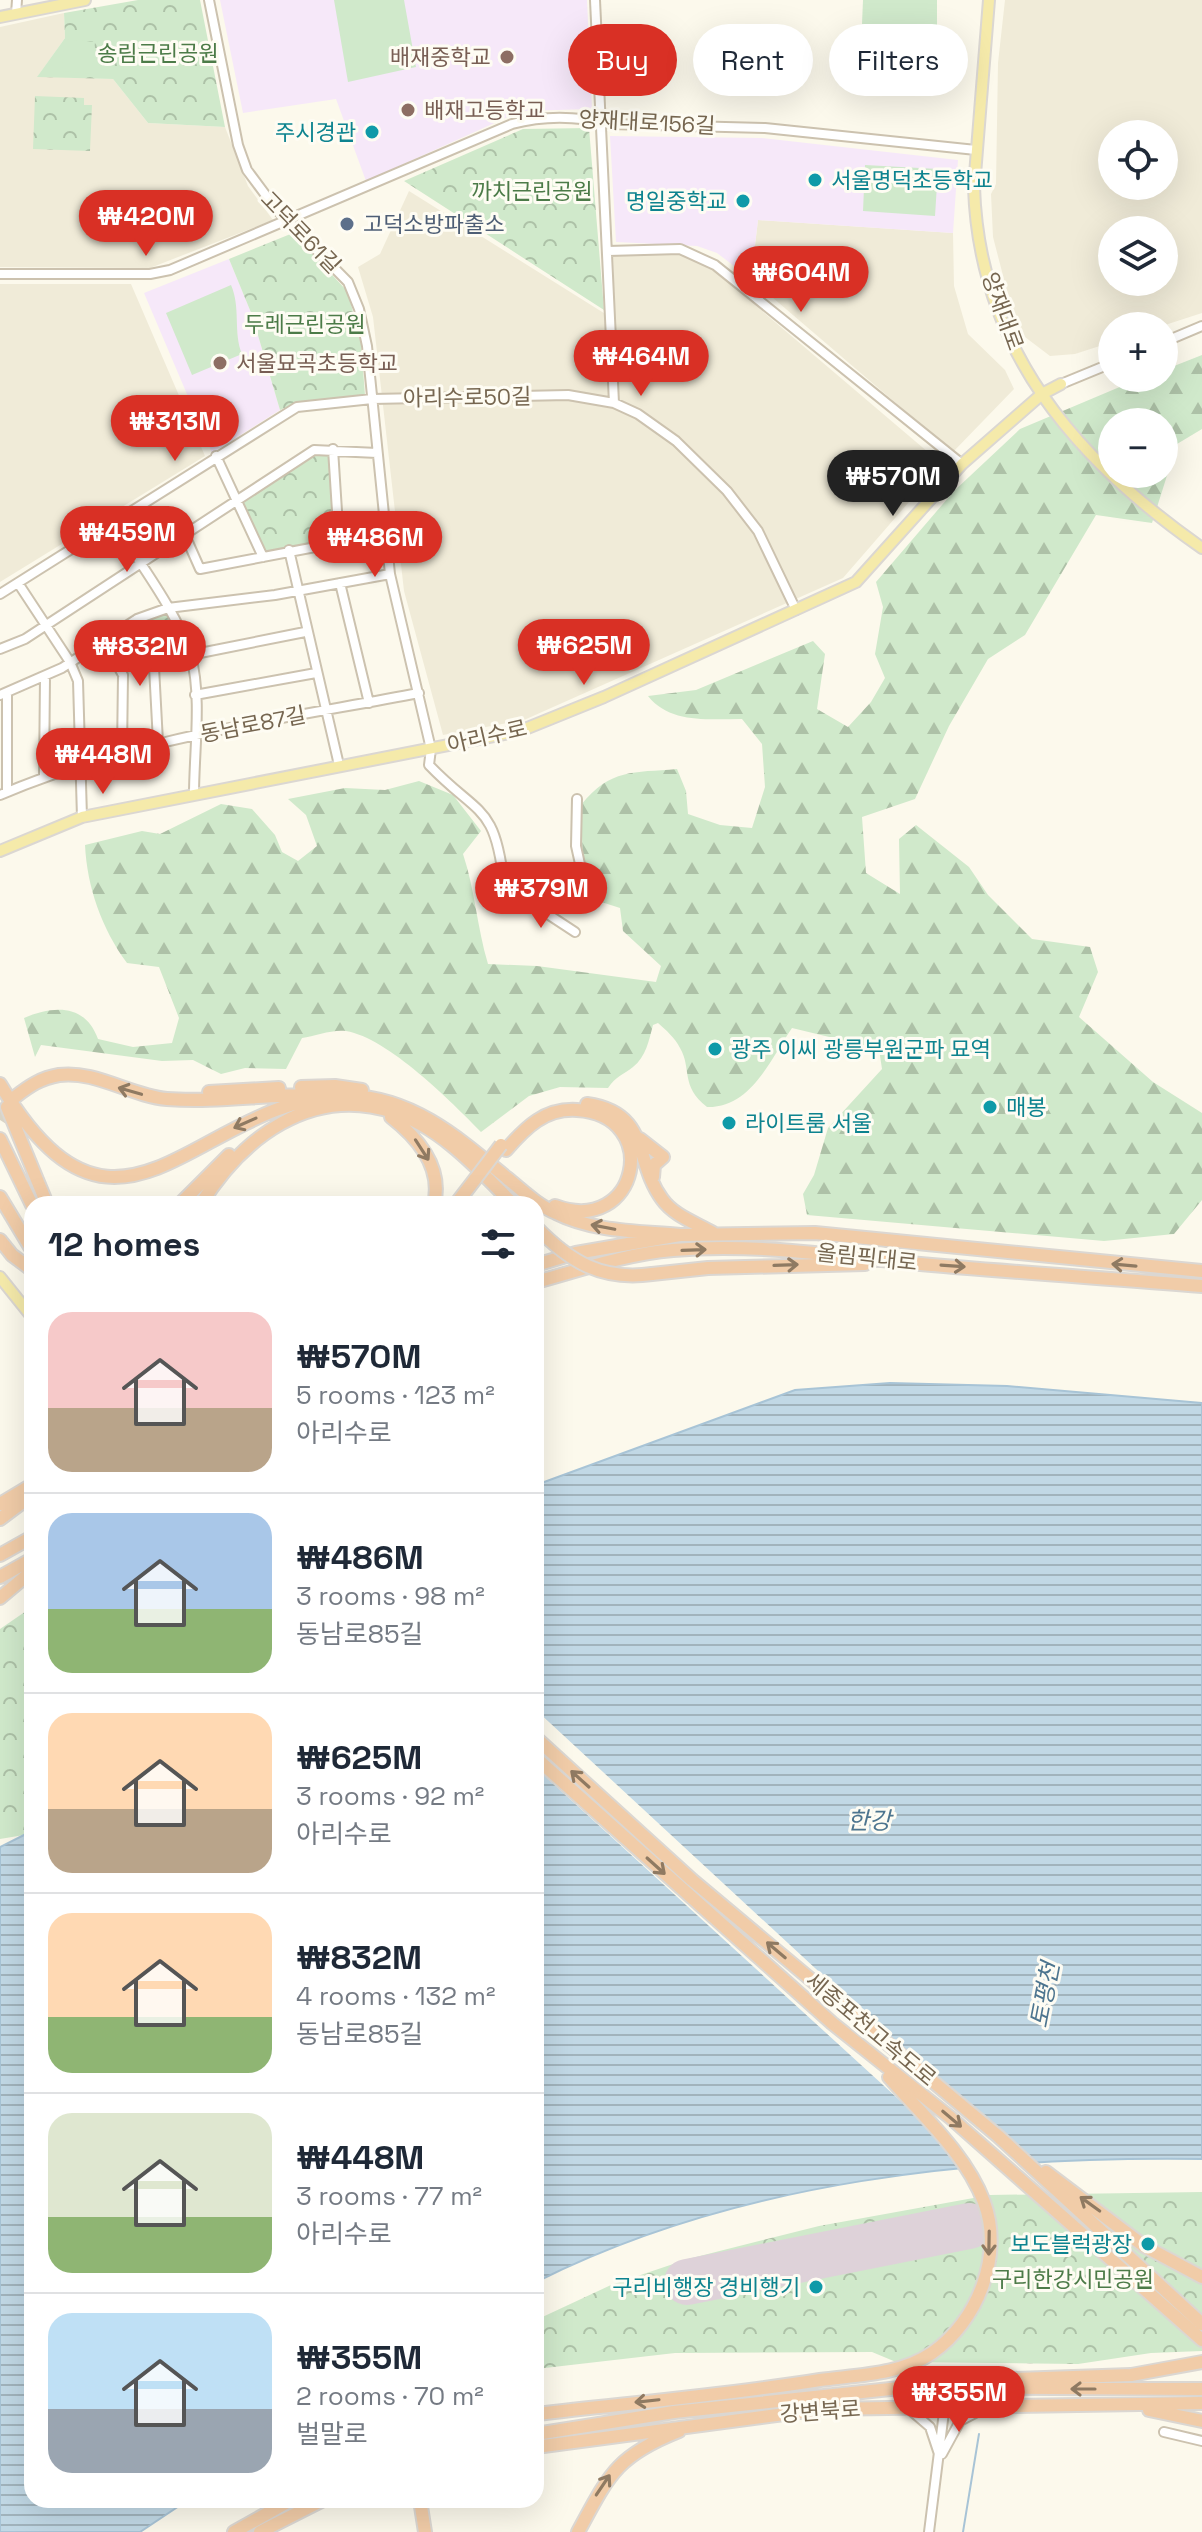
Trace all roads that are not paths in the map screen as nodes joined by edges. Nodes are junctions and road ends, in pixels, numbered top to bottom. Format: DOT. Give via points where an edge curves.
graph roads {
  1 [pos="17,0"];
  2 [pos="85,0"];
  3 [pos="209,0"];
  4 [pos="595,0"];
  5 [pos="989,0"];
  6 [pos="16,14"];
  7 [pos="0,17"];
  8 [pos="599,121"];
  9 [pos="976,150"];
  10 [pos="289,221"];
  11 [pos="608,251"];
  12 [pos="0,274"];
  13 [pos="1202,326"];
  14 [pos="1178,336"];
  15 [pos="1098,369"];
  16 [pos="1061,384"];
  17 [pos="1042,394"];
  18 [pos="372,399"];
  19 [pos="614,403"];
  20 [pos="333,449"];
  21 [pos="377,453"];
  22 [pos="216,456"];
  23 [pos="962,464"];
  24 [pos="237,498"];
  25 [pos="114,522"];
  26 [pos="184,533"];
  27 [pos="384,534"];
  28 [pos="339,542"];
  29 [pos="1202,548"];
  30 [pos="289,550"];
  31 [pos="263,557"];
  32 [pos="138,562"];
  33 [pos="390,574"];
  34 [pos="18,583"];
  35 [pos="340,583"];
  36 [pos="296,591"];
  37 [pos="0,594"];
  38 [pos="168,608"];
  39 [pos="796,610"];
  40 [pos="137,619"];
  41 [pos="44,626"];
  42 [pos="305,632"];
  43 [pos="103,639"];
  44 [pos="0,649"];
  45 [pos="190,655"];
  46 [pos="70,662"];
  47 [pos="316,673"];
  48 [pos="45,677"];
  49 [pos="419,693"];
  50 [pos="3,695"];
  51 [pos="195,695"];
  52 [pos="369,703"];
  53 [pos="325,711"];
  54 [pos="194,735"];
  55 [pos="158,742"];
  56 [pos="431,749"];
  57 [pos="122,751"];
  58 [pos="79,763"];
  59 [pos="339,765"];
  60 [pos="44,777"];
  61 [pos="4,793"];
  62 [pos="194,794"];
  63 [pos="577,799"];
  64 [pos="82,817"];
  65 [pos="0,851"];
  66 [pos="538,898"];
  67 [pos="575,932"];
  68 [pos="0,1086"];
  69 [pos="346,1096"];
  70 [pos="15,1097"];
  71 [pos="181,1100"];
  72 [pos="383,1105"];
  73 [pos="260,1134"];
  74 [pos="0,1139"];
  75 [pos="504,1148"];
  76 [pos="226,1168"];
  77 [pos="479,1180"];
  78 [pos="528,1195"];
  79 [pos="28,1196"];
  80 [pos="44,1196"];
  81 [pos="188,1196"];
  82 [pos="207,1196"];
  83 [pos="215,1196"];
  84 [pos="434,1196"];
  85 [pos="464,1196"];
  86 [pos="469,1196"];
  87 [pos="505,1196"];
  88 [pos="531,1196"];
  89 [pos="0,1197"];
  90 [pos="544,1200"];
  91 [pos="544,1206"];
  92 [pos="713,1233"];
  93 [pos="544,1235"];
  94 [pos="680,1235"];
  95 [pos="24,1237"];
  96 [pos="0,1240"];
  97 [pos="544,1241"];
  98 [pos="559,1250"];
  99 [pos="544,1263"];
  100 [pos="908,1263"];
  101 [pos="24,1264"];
  102 [pos="1202,1271"];
  103 [pos="0,1277"];
  104 [pos="544,1280"];
  105 [pos="1202,1286"];
  106 [pos="24,1307"];
  107 [pos="24,1489"];
  108 [pos="24,1500"];
  109 [pos="2,1510"];
  110 [pos="24,1542"];
  111 [pos="0,1555"];
  112 [pos="24,1564"];
  113 [pos="0,1577"];
  114 [pos="24,1578"];
  115 [pos="0,1598"];
  116 [pos="544,1745"];
  117 [pos="544,1765"];
  118 [pos="879,2036"];
  119 [pos="868,2054"];
  120 [pos="1202,2277"];
  121 [pos="1202,2324"];
  122 [pos="1202,2340"];
  123 [pos="1202,2362"];
  124 [pos="909,2387"];
  125 [pos="947,2388"];
  126 [pos="1202,2389"];
  127 [pos="725,2395"];
  128 [pos="1202,2403"];
  129 [pos="947,2404"];
  130 [pos="904,2406"];
  131 [pos="992,2406"];
  132 [pos="1130,2406"];
  133 [pos="674,2412"];
  134 [pos="544,2413"];
  135 [pos="1202,2421"];
  136 [pos="697,2424"];
  137 [pos="1164,2432"];
  138 [pos="544,2433"];
  139 [pos="1202,2441"];
  140 [pos="544,2446"];
  141 [pos="940,2459"];
  142 [pos="277,2508"];
  143 [pos="307,2508"];
  144 [pos="420,2508"];
  145 [pos="234,2532"];
  146 [pos="260,2532"];
  147 [pos="425,2532"];
  148 [pos="578,2532"];
  149 [pos="929,2532"];
  1 -- 6 [label="street"];
  2 -- 6 [label="main road"];
  3 -- 10 [label="street, 고덕로61길" via="238,145 262,193"];
  4 -- 8 [label="street"];
  5 -- 9 [label="main road, 양재대로"];
  6 -- 7 [label="main road"];
  8 -- 9 [label="street, 양재대로156길" via="765,128"];
  8 -- 10 [label="street, 양재대로156길" via="539,117 512,124"];
  8 -- 11 [label="street"];
  9 -- 17 [label="main road, 양재대로" via="975,216 990,278 1006,330"];
  10 -- 12 [label="street, 양재대로156길" via="194,262 150,274"];
  10 -- 18 [label="street, 고덕로61길" via="348,282 367,346"];
  11 -- 19 [label="street"];
  11 -- 23 [label="street" via="680,249 715,265"];
  13 -- 14 [label="street"];
  15 -- 16 [label="street, 아리수로"];
  16 -- 17 [label="main road, 아리수로"];
  17 -- 23 [label="main road, 아리수로"];
  17 -- 29 [label="main road, 양재대로" via="1110,477"];
  18 -- 19 [label="street, 아리수로50길" via="568,395"];
  18 -- 21 [label="street, 고덕로61길"];
  18 -- 22 [label="street, 아리수로50길" via="297,407"];
  19 -- 39 [label="street, 아리수로50길" via="676,441 727,491 772,555"];
  20 -- 21 [label="street"];
  20 -- 24 [label="street" via="314,450"];
  20 -- 28 [label="street"];
  21 -- 27 [label="street, 고덕로61길"];
  22 -- 24 [label="street"];
  22 -- 25 [label="street, 아리수로50길"];
  23 -- 39 [label="main road, 아리수로" via="856,582"];
  24 -- 26 [label="street"];
  24 -- 31 [label="street"];
  25 -- 32 [label="street"];
  25 -- 34 [label="street, 아리수로50길"];
  26 -- 31 [label="street" via="200,569"];
  26 -- 32 [label="street"];
  27 -- 28 [label="street"];
  27 -- 33 [label="street, 고덕로61길"];
  28 -- 30 [label="street"];
  30 -- 31 [label="street"];
  30 -- 36 [label="street"];
  32 -- 38 [label="street"];
  32 -- 41 [label="street"];
  33 -- 35 [label="street"];
  33 -- 49 [label="street, 고덕로61길"];
  34 -- 37 [label="street, 아리수로50길"];
  34 -- 41 [label="street"];
  35 -- 36 [label="street"];
  35 -- 52 [label="street"];
  36 -- 38 [label="street"];
  36 -- 42 [label="street"];
  38 -- 40 [label="street"];
  38 -- 45 [label="street"];
  39 -- 56 [label="main road, 아리수로" via="520,731"];
  40 -- 43 [label="street"];
  40 -- 55 [label="street" via="154,667"];
  41 -- 44 [label="street"];
  41 -- 46 [label="street"];
  42 -- 45 [label="street"];
  42 -- 47 [label="street"];
  43 -- 46 [label="street"];
  43 -- 57 [label="street" via="123,675"];
  45 -- 51 [label="street"];
  46 -- 48 [label="street"];
  46 -- 58 [label="street" via="80,695"];
  47 -- 51 [label="street"];
  47 -- 53 [label="street"];
  48 -- 50 [label="street"];
  48 -- 60 [label="street"];
  49 -- 52 [label="street, 동남로87길"];
  49 -- 56 [label="street, 고덕로61길"];
  50 -- 61 [label="street"];
  51 -- 54 [label="street"];
  52 -- 53 [label="street, 동남로87길"];
  53 -- 54 [label="street, 동남로87길"];
  53 -- 59 [label="street"];
  54 -- 55 [label="street, 동남로87길"];
  54 -- 62 [label="street"];
  55 -- 57 [label="street, 동남로87길"];
  56 -- 59 [label="main road, 아리수로"];
  56 -- 66 [label="street, 고덕로61길" via="429,765 490,821 500,847 504,884"];
  57 -- 58 [label="street, 동남로87길"];
  58 -- 60 [label="street, 동남로87길"];
  58 -- 64 [label="street"];
  59 -- 62 [label="main road, 아리수로"];
  60 -- 61 [label="street, 동남로87길"];
  62 -- 64 [label="main road, 아리수로"];
  63 -- 66 [label="street" via="576,846 586,891"];
  64 -- 65 [label="main road, 아리수로"];
  66 -- 67 [label="street" via="546,913"];
  69 -- 68 [label="highway, one-way" via="258,1118 155,1170 118,1176 80,1170 53,1154"];
  68 -- 80 [label="highway"];
  69 -- 71 [label="highway"];
  69 -- 72 [label="highway"];
  71 -- 70 [label="highway, one-way" via="62,1074 42,1079"];
  71 -- 72 [label="highway" via="209,1092 335,1086 362,1090"];
  72 -- 73 [label="highway" via="305,1111"];
  72 -- 78 [label="highway" via="451,1132"];
  72 -- 84 [label="highway, one-way" via="424,1150 435,1171"];
  72 -- 87 [label="highway" via="455,1148"];
  73 -- 76 [label="highway"];
  73 -- 81 [label="highway" via="232,1152"];
  74 -- 79 [label="highway"];
  75 -- 77 [label="highway, bridge"];
  75 -- 90 [label="highway" via="533,1122 569,1110 609,1118 627,1138 627,1184 607,1205 582,1212"];
  75 -- 92 [label="highway" via="527,1116 568,1104 603,1107 619,1115 637,1137 655,1188 674,1212"];
  76 -- 82 [label="highway"];
  76 -- 83 [label="highway"];
  77 -- 85 [label="highway"];
  77 -- 86 [label="highway"];
  78 -- 88 [label="highway"];
  89 -- 95 [label="highway"];
  94 -- 91 [label="highway, one-way" via="610,1229 578,1222"];
  92 -- 94 [label="highway, 올림픽대로"];
  102 -- 92 [label="highway, 올림픽대로, one-way" via="843,1235"];
  93 -- 98 [label="highway, bridge"];
  94 -- 99 [label="highway, 올림픽대로"];
  96 -- 101 [label="highway"];
  97 -- 98 [label="highway, bridge"];
  98 -- 100 [label="highway, one-way, bridge" via="597,1271 631,1277 708,1268"];
  104 -- 100 [label="highway, 올림픽대로, one-way" via="671,1250 810,1251"];
  100 -- 105 [label="highway, 올림픽대로, one-way"];
  103 -- 106 [label="main road"];
  107 -- 109 [label="highway"];
  108 -- 109 [label="highway"];
  110 -- 111 [label="highway"];
  112 -- 113 [label="highway"];
  114 -- 115 [label="highway"];
  118 -- 116 [label="highway, 세종포천고속도로, one-way" via="692,1880"];
  117 -- 119 [label="highway, 세종포천고속도로, one-way"];
  120 -- 118 [label="highway, one-way" via="1144,2246"];
  118 -- 121 [label="highway, 세종포천고속도로" via="998,2136"];
  119 -- 122 [label="highway, 세종포천고속도로, one-way" via="951,2118"];
  119 -- 127 [label="highway, one-way" via="950,2147 977,2186 989,2227 987,2269 970,2312 930,2354 898,2369"];
  123 -- 124 [label="highway" via="1131,2375 935,2380"];
  124 -- 125 [label="highway"];
  124 -- 133 [label="highway"];
  126 -- 125 [label="highway, one-way"];
  125 -- 129 [label="street"];
  127 -- 133 [label="highway"];
  127 -- 134 [label="highway, one-way"];
  128 -- 132 [label="highway, 강변북로"];
  129 -- 130 [label="highway, 강변북로"];
  129 -- 131 [label="highway, 강변북로"];
  129 -- 141 [label="street"];
  130 -- 136 [label="highway, 강변북로" via="822,2409"];
  130 -- 141 [label="street" via="930,2427"];
  131 -- 132 [label="highway, 강변북로"];
  131 -- 141 [label="street" via="960,2421"];
  132 -- 135 [label="highway"];
  133 -- 138 [label="highway"];
  136 -- 140 [label="highway, 강변북로"];
  148 -- 136 [label="highway, one-way" via="599,2489 625,2459"];
  137 -- 139 [label="street"];
  141 -- 149 [label="street"];
  142 -- 145 [label="highway"];
  143 -- 146 [label="highway"];
  144 -- 147 [label="highway"];
}
